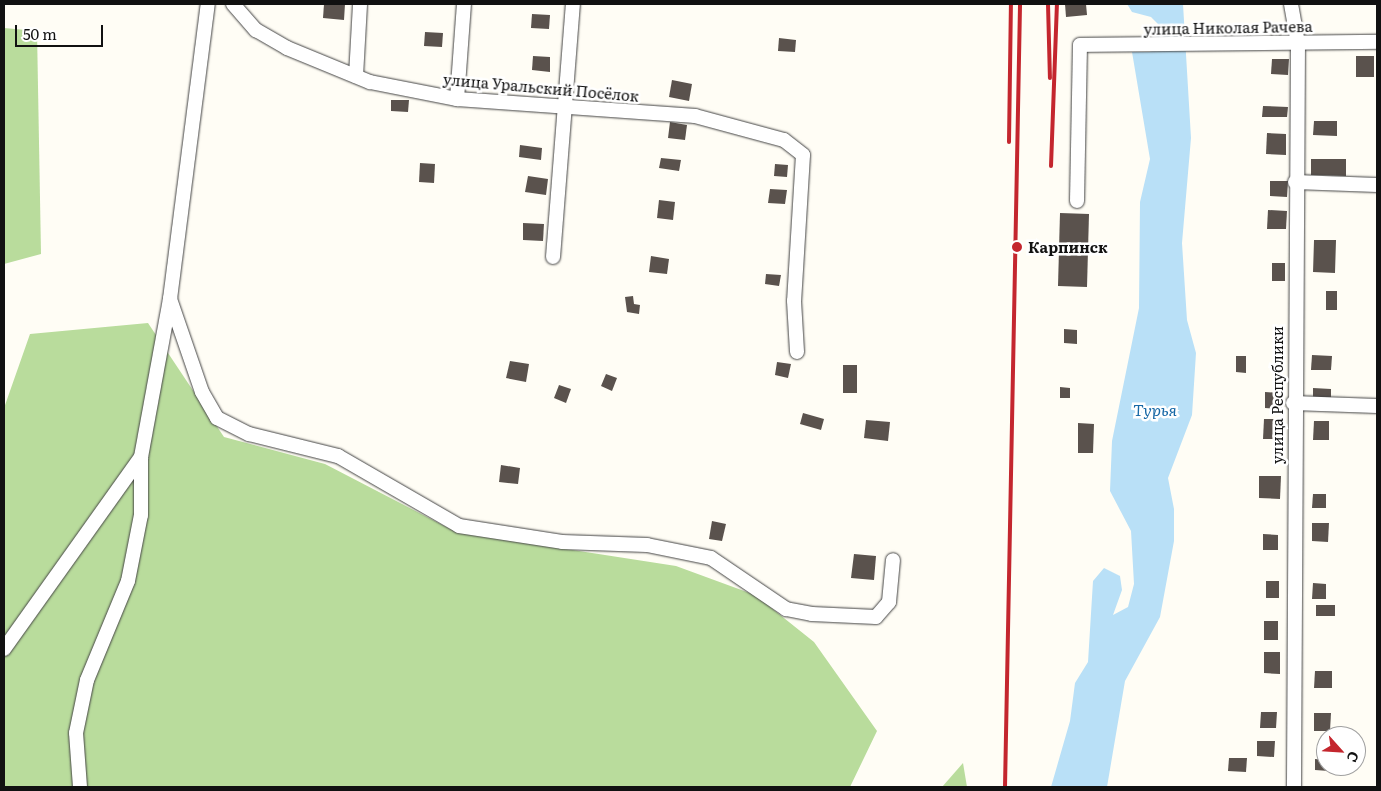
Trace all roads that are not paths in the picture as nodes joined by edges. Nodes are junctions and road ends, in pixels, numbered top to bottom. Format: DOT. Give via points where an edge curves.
graph roads {
  1 [pos="208,4"];
  2 [pos="233,4"];
  3 [pos="360,4"];
  4 [pos="464,4"];
  5 [pos="573,4"];
  6 [pos="1291,4"];
  7 [pos="1298,42"];
  8 [pos="1377,42"];
  9 [pos="356,76"];
  10 [pos="457,99"];
  11 [pos="565,107"];
  12 [pos="1295,182"];
  13 [pos="1377,185"];
  14 [pos="1077,201"];
  15 [pos="553,257"];
  16 [pos="170,298"];
  17 [pos="797,352"];
  18 [pos="1293,403"];
  19 [pos="1377,406"];
  20 [pos="141,457"];
  21 [pos="893,560"];
  22 [pos="4,649"];
  23 [pos="80,787"];
  24 [pos="1294,787"];
  1 -- 16 [label="street"];
  2 -- 9 [label="street, улица Уральский Посёлок" via="256,30"];
  3 -- 9 [label="street"];
  4 -- 10 [label="street"];
  5 -- 11 [label="street"];
  6 -- 7 [label="street, улица Республики"];
  7 -- 8 [label="street, улица Николая Рачева"];
  7 -- 12 [label="street, улица Республики"];
  7 -- 14 [label="street, улица Николая Рачева" via="1080,45"];
  9 -- 10 [label="street, улица Уральский Посёлок"];
  10 -- 11 [label="street, улица Уральский Посёлок"];
  11 -- 15 [label="street"];
  11 -- 17 [label="street, улица Уральский Посёлок" via="695,116 784,140 803,155 794,302"];
  12 -- 13 [label="street"];
  12 -- 18 [label="street, улица Республики"];
  16 -- 20 [label="street"];
  16 -- 21 [label="street" via="202,392 217,418 249,434 338,456 459,526 562,542 647,545 710,558 786,609 812,614 876,617 889,602"];
  18 -- 19 [label="street"];
  18 -- 24 [label="street, улица Республики"];
  20 -- 22 [label="street"];
  20 -- 23 [label="street" via="141,515 128,581 86,680 76,733"];
}
